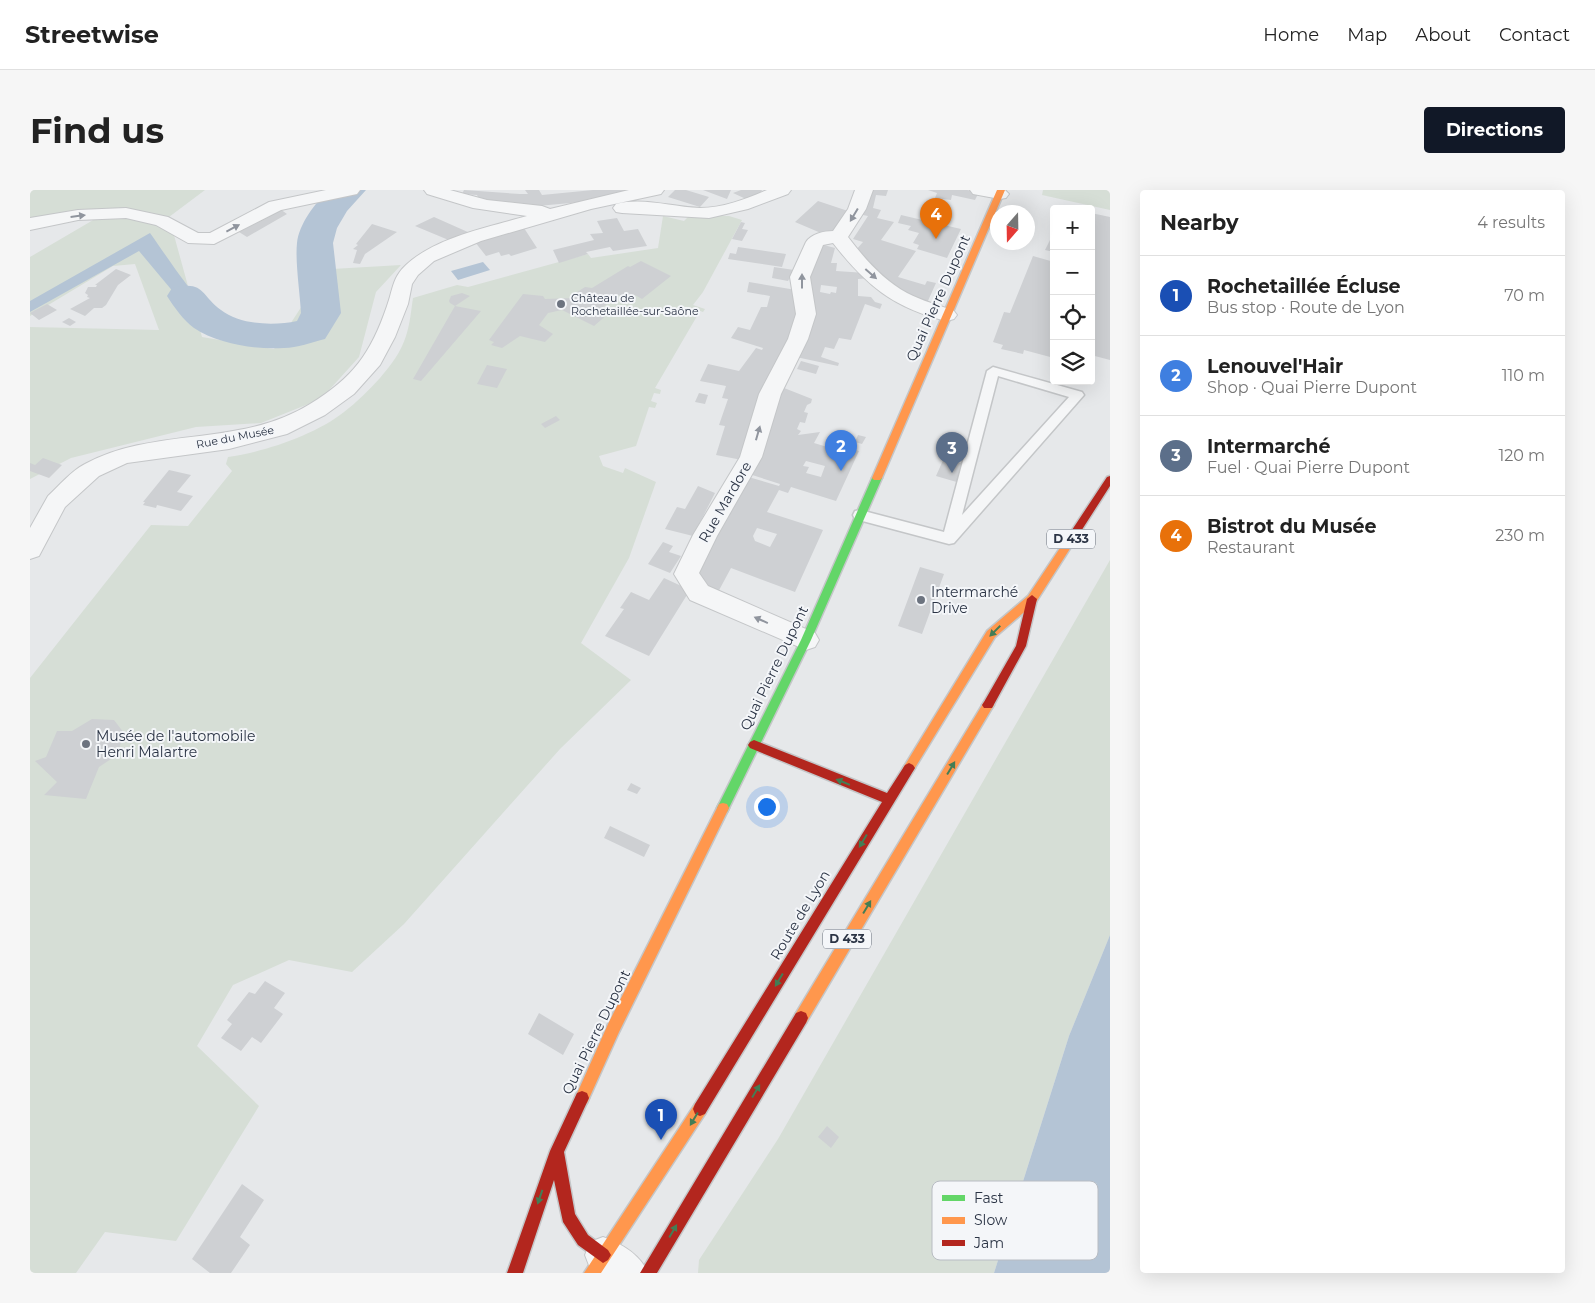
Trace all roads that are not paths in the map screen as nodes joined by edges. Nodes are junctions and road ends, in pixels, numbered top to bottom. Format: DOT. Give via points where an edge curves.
graph roads {
  1 [pos="352,190"];
  2 [pos="433,190"];
  3 [pos="655,190"];
  4 [pos="782,190"];
  5 [pos="864,190"];
  6 [pos="979,190"];
  7 [pos="1001,192"];
  8 [pos="566,211"];
  9 [pos="30,224"];
  10 [pos="838,237"];
  11 [pos="947,315"];
  12 [pos="1110,479"];
  13 [pos="860,515"];
  14 [pos="949,539"];
  15 [pos="30,550"];
  16 [pos="1032,599"];
  17 [pos="806,640"];
  18 [pos="754,745"];
  19 [pos="888,799"];
  20 [pos="557,1151"];
  21 [pos="608,1267"];
  22 [pos="515,1273"];
  23 [pos="648,1273"];
  9 -- 1 [label="street, one-way" via="78,215 126,213 162,221 195,239 214,238 275,206"];
  2 -- 8 [label="street" via="468,202 516,210"];
  3 -- 8 [label="street, Rue du Musée"];
  4 -- 8 [label="street" via="740,206 702,213 635,207"];
  5 -- 10 [label="street, one-way" via="855,216"];
  6 -- 7 [label="street"];
  7 -- 11 [label="street, Quai Pierre Dupont"];
  8 -- 15 [label="street, Rue du Musée" via="474,236 427,257 402,284 385,337 370,365 346,390 317,410 278,429 229,441 122,456 91,470 56,502"];
  10 -- 11 [label="street, one-way" via="871,275 900,296"];
  17 -- 10 [label="street, Rue Mardore, one-way" via="699,593 686,574 752,456 770,394 798,339 806,314 800,277 815,242"];
  11 -- 13 [label="street, Quai Pierre Dupont"];
  12 -- 16 [label="street, Route de Lyon / D 433"];
  13 -- 14 [label="lane"];
  13 -- 17 [label="street, Quai Pierre Dupont"];
  14 -- 14 [label="lane" via="994,489 1078,395 993,371"];
  16 -- 19 [label="street, Route de Lyon / D 433, one-way" via="991,634"];
  23 -- 16 [label="street, Route de Lyon / D 433, one-way" via="992,698 1021,646"];
  17 -- 18 [label="street, Quai Pierre Dupont"];
  19 -- 18 [label="street, one-way"];
  18 -- 20 [label="street, Quai Pierre Dupont" via="614,1027"];
  19 -- 21 [label="street, Route de Lyon / D 433, one-way" via="676,1148"];
  20 -- 21 [label="street" via="568,1217 583,1240"];
  20 -- 22 [label="street, Quai Pierre Dupont, one-way"];
}
